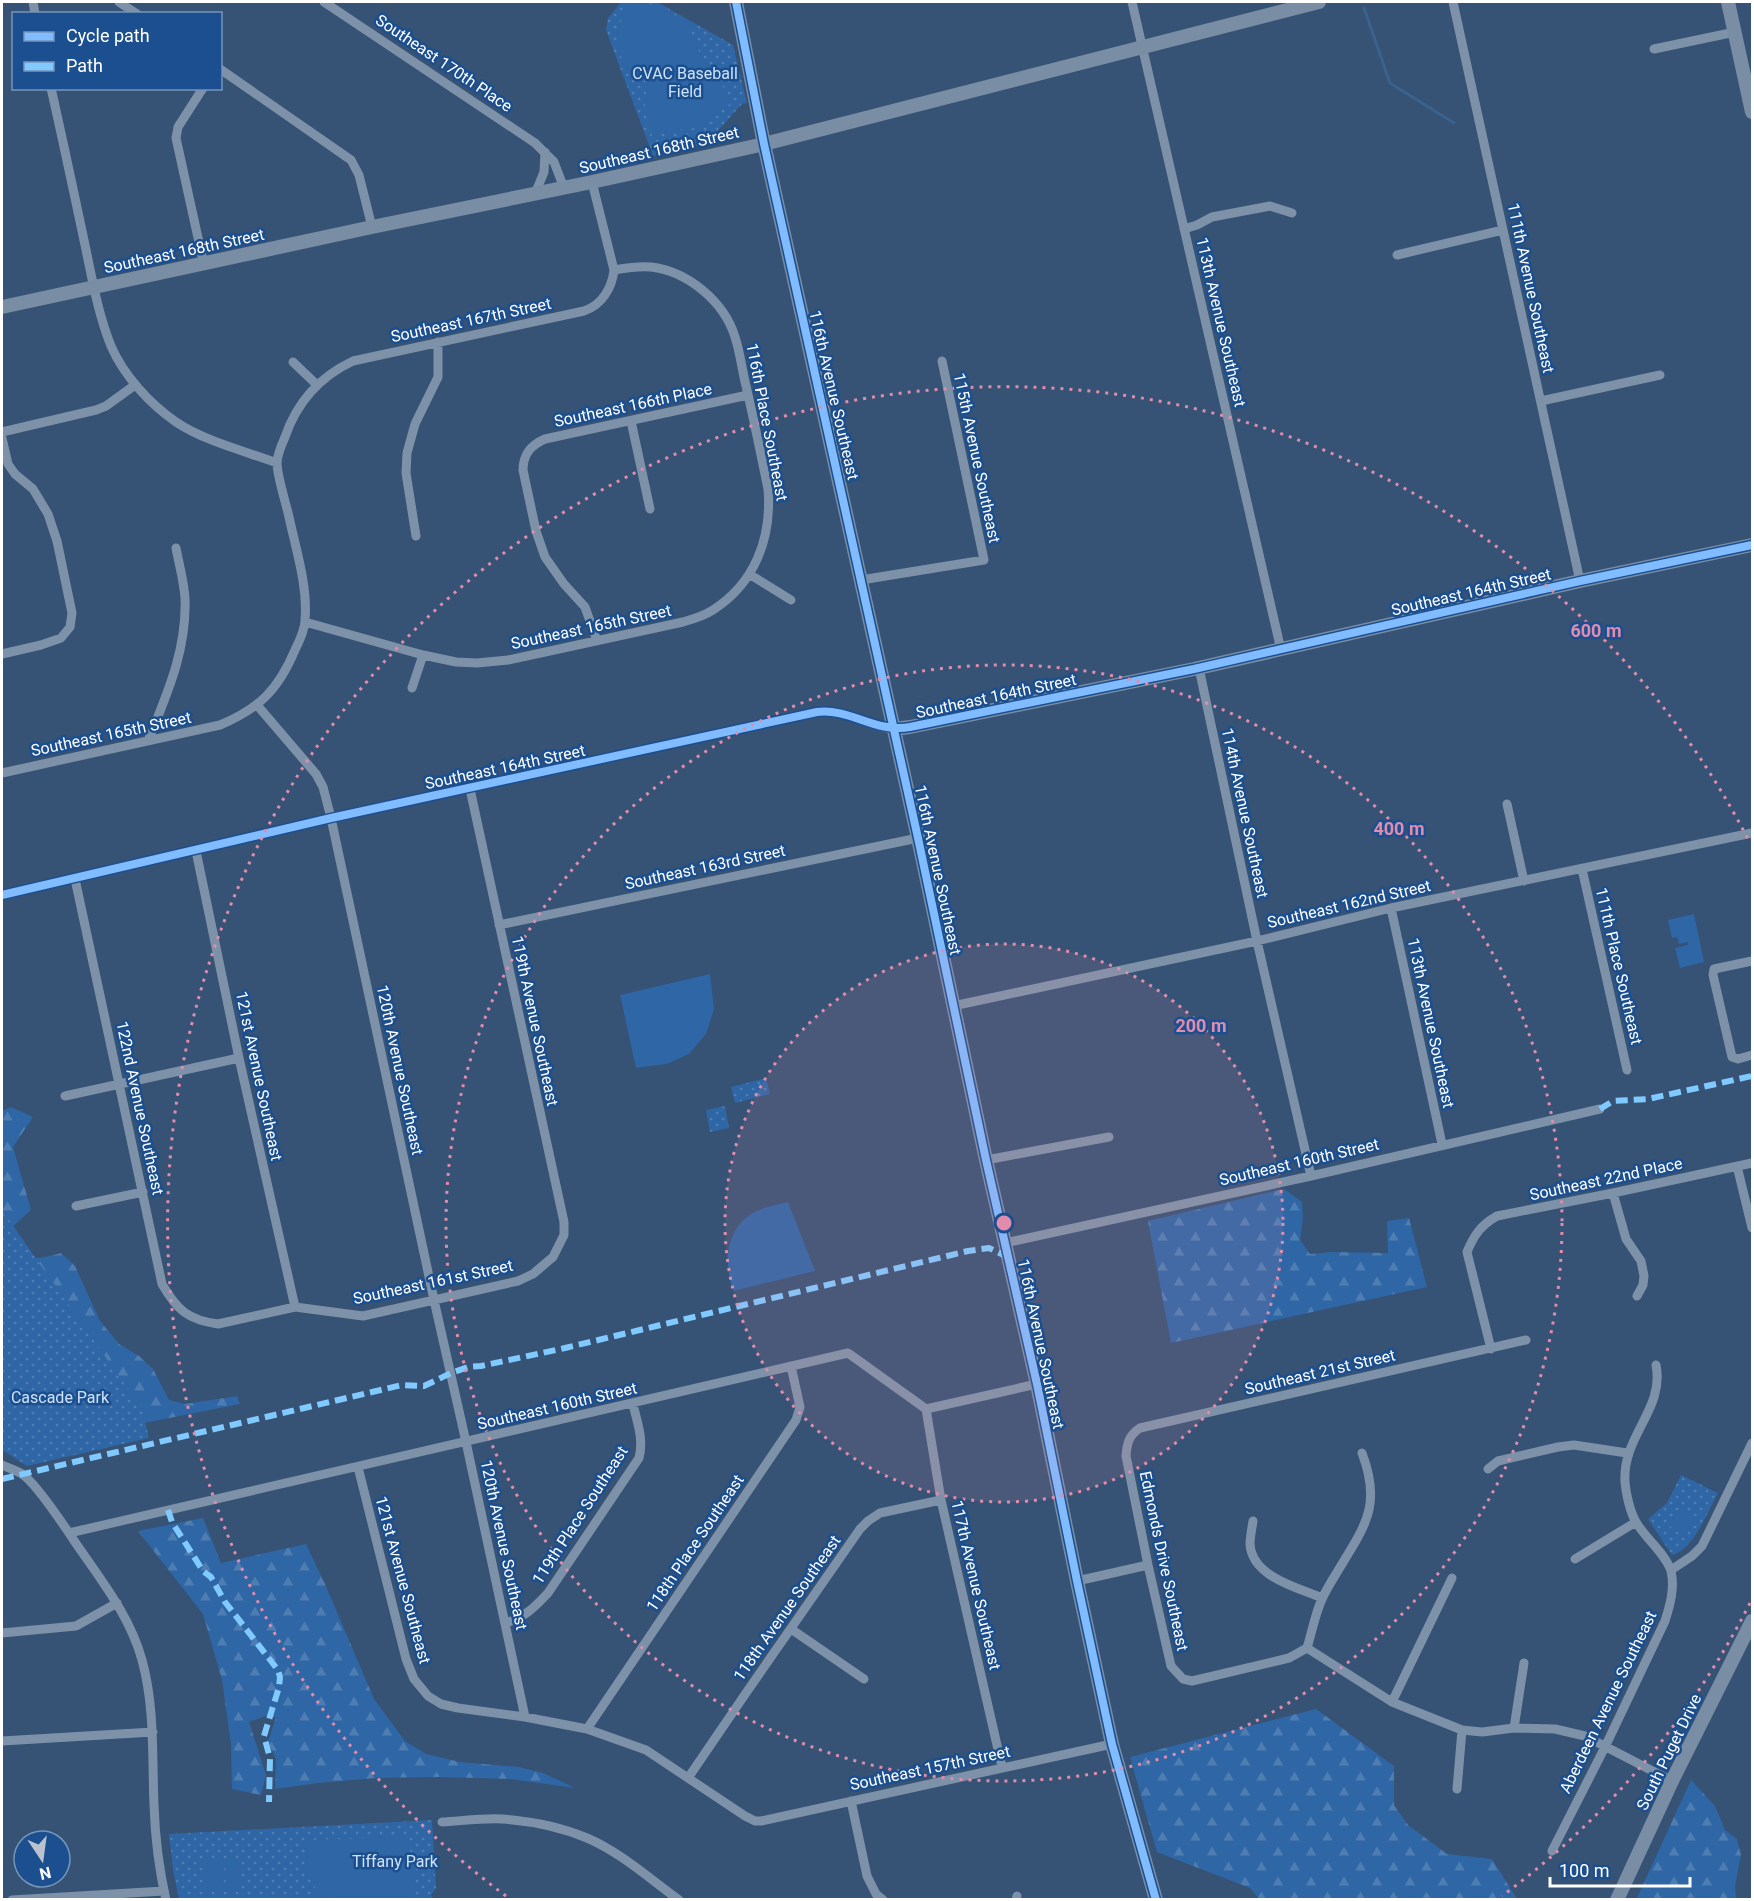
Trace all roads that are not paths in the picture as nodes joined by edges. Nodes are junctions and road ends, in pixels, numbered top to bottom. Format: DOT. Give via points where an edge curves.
graph roads {
  1 [pos="119,2"];
  2 [pos="324,2"];
  3 [pos="736,2"];
  4 [pos="1132,2"];
  5 [pos="1319,2"];
  6 [pos="1452,2"];
  7 [pos="1728,2"];
  8 [pos="134,12"];
  9 [pos="1735,32"];
  10 [pos="1143,48"];
  11 [pos="1654,49"];
  12 [pos="222,70"];
  13 [pos="51,90"];
  14 [pos="202,90"];
  15 [pos="1752,112"];
  16 [pos="764,144"];
  17 [pos="545,152"];
  18 [pos="592,182"];
  19 [pos="564,188"];
  20 [pos="536,194"];
  21 [pos="1292,213"];
  22 [pos="372,227"];
  23 [pos="1184,229"];
  24 [pos="1503,230"];
  25 [pos="1397,255"];
  26 [pos="204,265"];
  27 [pos="614,270"];
  28 [pos="94,288"];
  29 [pos="2,307"];
  30 [pos="438,342"];
  31 [pos="942,361"];
  32 [pos="293,362"];
  33 [pos="1660,375"];
  34 [pos="316,384"];
  35 [pos="135,385"];
  36 [pos="748,395"];
  37 [pos="1541,401"];
  38 [pos="631,421"];
  39 [pos="2,432"];
  40 [pos="2,438"];
  41 [pos="277,463"];
  42 [pos="650,510"];
  43 [pos="416,536"];
  44 [pos="1752,545"];
  45 [pos="176,548"];
  46 [pos="749,574"];
  47 [pos="861,580"];
  48 [pos="1581,581"];
  49 [pos="791,600"];
  50 [pos="306,621"];
  51 [pos="597,641"];
  52 [pos="1281,650"];
  53 [pos="2,654"];
  54 [pos="423,655"];
  55 [pos="1199,668"];
  56 [pos="412,688"];
  57 [pos="257,705"];
  58 [pos="893,729"];
  59 [pos="148,741"];
  60 [pos="2,773"];
  61 [pos="470,789"];
  62 [pos="1507,804"];
  63 [pos="331,818"];
  64 [pos="1752,833"];
  65 [pos="918,838"];
  66 [pos="196,851"];
  67 [pos="1582,869"];
  68 [pos="75,879"];
  69 [pos="1524,881"];
  70 [pos="2,895"];
  71 [pos="1391,908"];
  72 [pos="499,925"];
  73 [pos="1257,941"];
  74 [pos="1752,961"];
  75 [pos="953,1006"];
  76 [pos="1752,1055"];
  77 [pos="239,1058"];
  78 [pos="1627,1070"];
  79 [pos="119,1085"];
  80 [pos="64,1096"];
  81 [pos="1599,1109"];
  82 [pos="1109,1137"];
  83 [pos="1442,1144"];
  84 [pos="986,1160"];
  85 [pos="1752,1163"];
  86 [pos="1737,1166"];
  87 [pos="1311,1176"];
  88 [pos="143,1192"];
  89 [pos="1613,1193"];
  90 [pos="76,1206"];
  91 [pos="1752,1228"];
  92 [pos="1005,1243"];
  93 [pos="553,1257"];
  94 [pos="1637,1296"];
  95 [pos="434,1300"];
  96 [pos="295,1308"];
  97 [pos="207,1323"];
  98 [pos="1527,1340"];
  99 [pos="1491,1349"];
  100 [pos="1656,1365"];
  101 [pos="791,1366"];
  102 [pos="1037,1384"];
  103 [pos="633,1404"];
  104 [pos="926,1409"];
  105 [pos="466,1442"];
  106 [pos="1752,1443"];
  107 [pos="1127,1444"];
  108 [pos="1362,1453"];
  109 [pos="1628,1453"];
  110 [pos="2,1466"];
  111 [pos="358,1467"];
  112 [pos="1488,1469"];
  113 [pos="941,1500"];
  114 [pos="1253,1521"];
  115 [pos="1636,1522"];
  116 [pos="69,1533"];
  117 [pos="1575,1559"];
  118 [pos="1148,1565"];
  119 [pos="1671,1570"];
  120 [pos="1452,1578"];
  121 [pos="1077,1581"];
  122 [pos="1322,1598"];
  123 [pos="117,1603"];
  124 [pos="1752,1621"];
  125 [pos="506,1623"];
  126 [pos="791,1629"];
  127 [pos="2,1633"];
  128 [pos="1307,1648"];
  129 [pos="1524,1663"];
  130 [pos="864,1679"];
  131 [pos="1392,1702"];
  132 [pos="525,1717"];
  133 [pos="1515,1728"];
  134 [pos="587,1729"];
  135 [pos="1462,1730"];
  136 [pos="153,1732"];
  137 [pos="2,1741"];
  138 [pos="1112,1744"];
  139 [pos="1605,1747"];
  140 [pos="1002,1767"];
  141 [pos="688,1778"];
  142 [pos="1672,1781"];
  143 [pos="1457,1789"];
  144 [pos="851,1801"];
  145 [pos="442,1822"];
  146 [pos="1552,1851"];
  147 [pos="165,1895"];
  148 [pos="879,1897"];
  149 [pos="12,1899"];
  150 [pos="679,1899"];
  151 [pos="1156,1899"];
  152 [pos="1617,1899"];
  1 -- 8 [label="street"];
  2 -- 17 [label="street, Southeast 170th Place"];
  3 -- 16 [label="street, 116th Avenue Southeast"];
  4 -- 10 [label="street, 113th Avenue Southeast"];
  5 -- 10 [label="street, Southeast 168th Street"];
  6 -- 24 [label="street, 111th Avenue Southeast"];
  7 -- 9 [label="street"];
  9 -- 11 [label="street"];
  9 -- 15 [label="street"];
  10 -- 16 [label="street, Southeast 168th Street"];
  10 -- 23 [label="street, 113th Avenue Southeast"];
  12 -- 22 [label="street" via="351,160 359,175"];
  13 -- 28 [label="street"];
  14 -- 26 [label="street" via="178,127 176,138"];
  16 -- 18 [label="street, Southeast 168th Street"];
  16 -- 47 [label="street, 116th Avenue Southeast"];
  17 -- 19 [label="street, Southeast 170th Place" via="554,162"];
  17 -- 20 [label="street" via="544,172"];
  18 -- 19 [label="street, Southeast 168th Street"];
  18 -- 27 [label="street"];
  19 -- 20 [label="street, Southeast 168th Street"];
  20 -- 22 [label="street, Southeast 168th Street"];
  21 -- 23 [label="street" via="1270,206 1212,217"];
  22 -- 26 [label="street, Southeast 168th Street"];
  23 -- 52 [label="street, 113th Avenue Southeast"];
  24 -- 25 [label="street"];
  24 -- 37 [label="street, 111th Avenue Southeast"];
  26 -- 28 [label="street, Southeast 168th Street"];
  27 -- 30 [label="street, Southeast 167th Street" via="609,290 590,309"];
  27 -- 36 [label="street, 116th Place Southeast" via="636,266 667,270 708,296 721,310 734,335"];
  28 -- 29 [label="street, Southeast 168th Street"];
  28 -- 35 [label="street" via="111,346"];
  30 -- 34 [label="street, Southeast 167th Street" via="353,361"];
  30 -- 43 [label="street" via="438,378 415,424 407,453 406,473"];
  31 -- 47 [label="street, 115th Avenue Southeast" via="984,560"];
  32 -- 34 [label="street"];
  33 -- 37 [label="street"];
  34 -- 41 [label="street, Southeast 167th Street" via="290,422"];
  35 -- 39 [label="street" via="96,410"];
  35 -- 41 [label="street" via="158,408 197,434"];
  36 -- 38 [label="street, Southeast 166th Place"];
  36 -- 46 [label="street, 116th Place Southeast" via="769,508 762,547"];
  37 -- 48 [label="street, 111th Avenue Southeast"];
  38 -- 42 [label="street"];
  38 -- 51 [label="street, Southeast 166th Place" via="545,439 527,452 524,461 541,547 555,572 585,607"];
  40 -- 53 [label="street" via="8,464 33,489 48,514 72,613 70,627 61,638"];
  41 -- 50 [label="street" via="302,576"];
  44 -- 48 [label="street, Southeast 164th Street"];
  45 -- 59 [label="street" via="185,597 184,636 175,674"];
  46 -- 49 [label="street"];
  46 -- 51 [label="street, Southeast 165th Street" via="727,598 697,617"];
  47 -- 58 [label="street, 116th Avenue Southeast"];
  48 -- 52 [label="street, Southeast 164th Street"];
  50 -- 54 [label="street, Southeast 165th Street"];
  50 -- 57 [label="street" via="282,679"];
  51 -- 54 [label="street, Southeast 165th Street" via="493,663 456,662"];
  52 -- 55 [label="street, Southeast 164th Street"];
  54 -- 56 [label="street"];
  55 -- 58 [label="street, Southeast 164th Street"];
  55 -- 73 [label="street, 114th Avenue Southeast"];
  57 -- 59 [label="street, Southeast 165th Street" via="220,725"];
  57 -- 63 [label="street, 120th Avenue Southeast" via="316,774"];
  58 -- 61 [label="street, Southeast 164th Street" via="836,711 817,712"];
  58 -- 65 [label="street, 116th Avenue Southeast"];
  59 -- 60 [label="street, Southeast 165th Street"];
  61 -- 63 [label="street, Southeast 164th Street"];
  61 -- 72 [label="street, 119th Avenue Southeast"];
  62 -- 69 [label="street"];
  63 -- 66 [label="street, Southeast 164th Street"];
  63 -- 95 [label="street, 120th Avenue Southeast"];
  64 -- 67 [label="street, Southeast 162nd Street"];
  65 -- 72 [label="street, Southeast 163rd Street"];
  65 -- 75 [label="street, 116th Avenue Southeast"];
  66 -- 68 [label="street, Southeast 164th Street"];
  66 -- 77 [label="street, 121st Avenue Southeast"];
  67 -- 69 [label="street, Southeast 162nd Street"];
  67 -- 78 [label="street, 111th Place Southeast"];
  68 -- 70 [label="street, Southeast 164th Street"];
  68 -- 79 [label="street, 122nd Avenue Southeast"];
  69 -- 71 [label="street, Southeast 162nd Street"];
  71 -- 73 [label="street, Southeast 162nd Street"];
  71 -- 83 [label="street, 113th Avenue Southeast"];
  72 -- 93 [label="street, 119th Avenue Southeast" via="564,1222 564,1235"];
  73 -- 75 [label="street, Southeast 162nd Street"];
  73 -- 87 [label="street, 114th Avenue Southeast"];
  74 -- 76 [label="street" via="1714,969 1713,975 1732,1057"];
  75 -- 84 [label="street, 116th Avenue Southeast"];
  77 -- 79 [label="street"];
  77 -- 96 [label="street, 121st Avenue Southeast"];
  79 -- 80 [label="street"];
  79 -- 88 [label="street, 122nd Avenue Southeast"];
  81 -- 83 [label="street, Southeast 160th Street"];
  82 -- 84 [label="street"];
  83 -- 87 [label="street, Southeast 160th Street"];
  84 -- 92 [label="street, 116th Avenue Southeast"];
  85 -- 86 [label="street, Southeast 22nd Place"];
  86 -- 89 [label="street, Southeast 22nd Place"];
  86 -- 91 [label="street"];
  87 -- 92 [label="street, Southeast 160th Street"];
  88 -- 90 [label="street"];
  88 -- 97 [label="street, 122nd Avenue Southeast" via="162,1284 173,1303"];
  89 -- 94 [label="street" via="1626,1239 1641,1262 1643,1285"];
  89 -- 99 [label="street, Southeast 22nd Place" via="1497,1216 1473,1236 1467,1252"];
  92 -- 102 [label="street, 116th Avenue Southeast"];
  93 -- 95 [label="street, Southeast 161st Street" via="518,1281"];
  95 -- 96 [label="street, Southeast 161st Street" via="363,1316"];
  95 -- 105 [label="street, 120th Avenue Southeast"];
  96 -- 97 [label="street, Southeast 161st Street"];
  98 -- 99 [label="street, Southeast 21st Street"];
  99 -- 107 [label="street, Southeast 21st Street" via="1140,1428 1132,1433"];
  100 -- 109 [label="street" via="1654,1398"];
  101 -- 103 [label="street, Southeast 160th Street"];
  101 -- 104 [label="street, Southeast 160th Street" via="848,1353"];
  101 -- 134 [label="street, 118th Place Southeast" via="800,1407 796,1420"];
  102 -- 104 [label="street"];
  102 -- 121 [label="street, 116th Avenue Southeast"];
  103 -- 105 [label="street, Southeast 160th Street"];
  103 -- 125 [label="street, 119th Place Southeast" via="641,1436 639,1458 548,1593 523,1617"];
  104 -- 113 [label="street, 117th Avenue Southeast"];
  105 -- 111 [label="street, Southeast 160th Street"];
  105 -- 125 [label="street, 120th Avenue Southeast"];
  106 -- 119 [label="street" via="1702,1546"];
  107 -- 118 [label="street, Edmonds Drive Southeast" via="1126,1456"];
  108 -- 122 [label="street" via="1372,1487 1371,1507"];
  109 -- 112 [label="street" via="1574,1445 1498,1461"];
  109 -- 115 [label="street" via="1625,1485"];
  110 -- 116 [label="street" via="30,1482"];
  111 -- 116 [label="street, Southeast 160th Street"];
  111 -- 132 [label="street, 121st Avenue Southeast" via="414,1679 441,1704"];
  113 -- 126 [label="street, 118th Avenue Southeast" via="880,1513 868,1521"];
  113 -- 140 [label="street, 117th Avenue Southeast"];
  114 -- 122 [label="street" via="1250,1544 1259,1568"];
  115 -- 117 [label="street"];
  115 -- 119 [label="street"];
  116 -- 123 [label="street"];
  118 -- 121 [label="street"];
  118 -- 128 [label="street, Edmonds Drive Southeast" via="1171,1666 1183,1679 1192,1681 1289,1658"];
  119 -- 139 [label="street, Aberdeen Avenue Southeast" via="1665,1621"];
  120 -- 131 [label="street"];
  121 -- 138 [label="street, 116th Avenue Southeast"];
  122 -- 128 [label="street"];
  123 -- 127 [label="street" via="76,1626"];
  123 -- 136 [label="street" via="142,1659"];
  124 -- 142 [label="street, South Puget Drive"];
  125 -- 132 [label="street, 120th Avenue Southeast"];
  126 -- 130 [label="street"];
  126 -- 141 [label="street, 118th Avenue Southeast"];
  128 -- 131 [label="street"];
  129 -- 133 [label="street"];
  131 -- 135 [label="street"];
  132 -- 134 [label="street"];
  133 -- 135 [label="street"];
  133 -- 139 [label="street" via="1555,1729 1585,1736"];
  134 -- 141 [label="street" via="646,1750"];
  135 -- 143 [label="street"];
  136 -- 137 [label="street"];
  136 -- 147 [label="street" via="154,1806"];
  138 -- 140 [label="street, Southeast 157th Street"];
  138 -- 151 [label="street, 116th Avenue Southeast"];
  139 -- 142 [label="street"];
  139 -- 146 [label="street, Aberdeen Avenue Southeast"];
  140 -- 144 [label="street, Southeast 157th Street"];
  141 -- 144 [label="street, Southeast 157th Street" via="755,1821"];
  142 -- 152 [label="street, South Puget Drive"];
  144 -- 148 [label="street" via="867,1876"];
  145 -- 150 [label="street" via="511,1820 587,1838"];
  147 -- 149 [label="street"];
}
